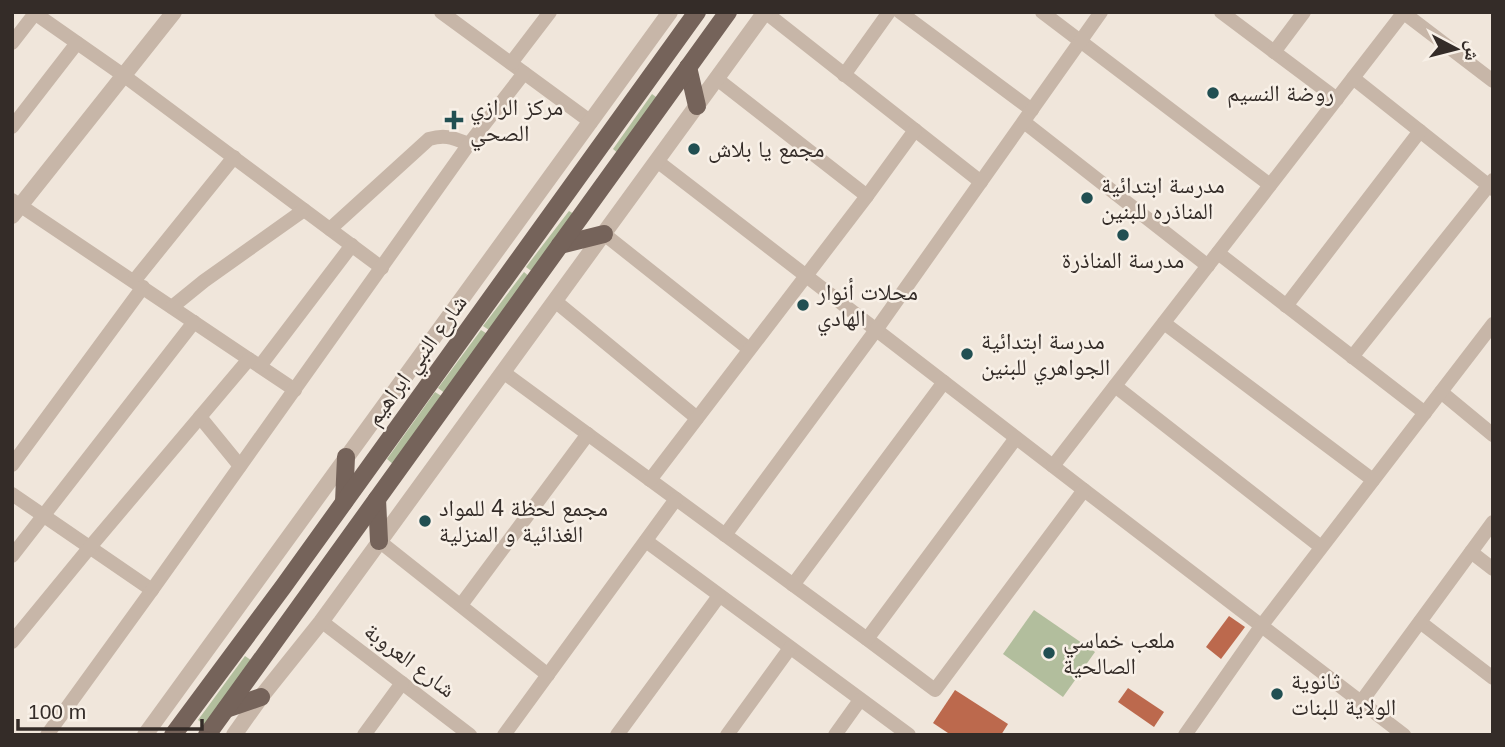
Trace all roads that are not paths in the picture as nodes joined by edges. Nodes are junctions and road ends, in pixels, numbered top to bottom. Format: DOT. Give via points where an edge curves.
graph roads {
  1 [pos="174,12"];
  2 [pos="441,12"];
  3 [pos="550,12"];
  4 [pos="670,12"];
  5 [pos="697,12"];
  6 [pos="728,12"];
  7 [pos="765,12"];
  8 [pos="889,12"];
  9 [pos="900,12"];
  10 [pos="1042,12"];
  11 [pos="1101,12"];
  12 [pos="1221,12"];
  13 [pos="1304,12"];
  14 [pos="1404,12"];
  15 [pos="34,13"];
  16 [pos="1080,42"];
  17 [pos="12,43"];
  18 [pos="78,43"];
  19 [pos="1274,52"];
  20 [pos="511,63"];
  21 [pos="688,66"];
  22 [pos="524,73"];
  23 [pos="123,75"];
  24 [pos="844,75"];
  25 [pos="1353,78"];
  26 [pos="717,79"];
  27 [pos="1493,81"];
  28 [pos="1337,99"];
  29 [pos="697,106"];
  30 [pos="1028,116"];
  31 [pos="591,122"];
  32 [pos="12,127"];
  33 [pos="915,130"];
  34 [pos="1420,131"];
  35 [pos="469,144"];
  36 [pos="234,157"];
  37 [pos="657,161"];
  38 [pos="981,182"];
  39 [pos="1270,185"];
  40 [pos="1491,185"];
  41 [pos="867,196"];
  42 [pos="15,207"];
  43 [pos="304,210"];
  44 [pos="330,229"];
  45 [pos="604,234"];
  46 [pos="352,245"];
  47 [pos="560,245"];
  48 [pos="1217,253"];
  49 [pos="1208,266"];
  50 [pos="382,268"];
  51 [pos="805,275"];
  52 [pos="138,284"];
  53 [pos="555,301"];
  54 [pos="1286,306"];
  55 [pos="172,307"];
  56 [pos="194,322"];
  57 [pos="1164,323"];
  58 [pos="1493,324"];
  59 [pos="876,330"];
  60 [pos="749,349"];
  61 [pos="1352,357"];
  62 [pos="254,363"];
  63 [pos="503,372"];
  64 [pos="944,382"];
  65 [pos="1115,386"];
  66 [pos="295,390"];
  67 [pos="1441,392"];
  68 [pos="1425,413"];
  69 [pos="200,417"];
  70 [pos="697,418"];
  71 [pos="588,434"];
  72 [pos="1493,435"];
  73 [pos="1016,438"];
  74 [pos="346,457"];
  75 [pos="12,465"];
  76 [pos="240,466"];
  77 [pos="1053,466"];
  78 [pos="650,480"];
  79 [pos="1373,480"];
  80 [pos="1084,490"];
  81 [pos="12,494"];
  82 [pos="377,499"];
  83 [pos="676,499"];
  84 [pos="344,502"];
  85 [pos="44,516"];
  86 [pos="1493,522"];
  87 [pos="725,535"];
  88 [pos="318,537"];
  89 [pos="379,541"];
  90 [pos="646,541"];
  91 [pos="90,547"];
  92 [pos="1321,547"];
  93 [pos="1471,552"];
  94 [pos="337,554"];
  95 [pos="12,556"];
  96 [pos="301,561"];
  97 [pos="1493,569"];
  98 [pos="322,576"];
  99 [pos="793,585"];
  100 [pos="152,590"];
  101 [pos="719,596"];
  102 [pos="461,605"];
  103 [pos="321,621"];
  104 [pos="1420,621"];
  105 [pos="1262,625"];
  106 [pos="867,639"];
  107 [pos="12,642"];
  108 [pos="790,648"];
  109 [pos="548,675"];
  110 [pos="1493,678"];
  111 [pos="402,683"];
  112 [pos="261,697"];
  113 [pos="860,700"];
  114 [pos="1360,702"];
  115 [pos="226,709"];
  116 [pos="47,735"];
  117 [pos="145,735"];
  118 [pos="173,735"];
  119 [pos="207,735"];
  120 [pos="234,735"];
  121 [pos="364,735"];
  122 [pos="470,735"];
  123 [pos="504,735"];
  124 [pos="617,735"];
  125 [pos="727,735"];
  126 [pos="835,735"];
  127 [pos="909,735"];
  128 [pos="1185,735"];
  129 [pos="1404,735"];
  1 -- 23 [label="street"];
  2 -- 20 [label="street"];
  3 -- 20 [label="street"];
  4 -- 31 [label="street"];
  5 -- 84 [label="main road, شارع النبي ابراهيم"];
  6 -- 21 [label="main road"];
  7 -- 24 [label="street"];
  7 -- 26 [label="street"];
  8 -- 24 [label="street"];
  9 -- 30 [label="street"];
  10 -- 16 [label="street"];
  11 -- 16 [label="street"];
  12 -- 19 [label="street"];
  13 -- 19 [label="street"];
  14 -- 25 [label="street"];
  14 -- 27 [label="street"];
  15 -- 17 [label="street"];
  15 -- 18 [label="street"];
  16 -- 30 [label="street"];
  16 -- 39 [label="street"];
  18 -- 23 [label="street"];
  18 -- 32 [label="street"];
  19 -- 28 [label="street"];
  20 -- 22 [label="street"];
  21 -- 29 [label="main road"];
  21 -- 47 [label="main road"];
  22 -- 31 [label="street"];
  22 -- 35 [label="street"];
  23 -- 36 [label="street"];
  23 -- 42 [label="street"];
  24 -- 33 [label="street"];
  25 -- 28 [label="street"];
  25 -- 34 [label="street"];
  26 -- 29 [label="street"];
  26 -- 41 [label="street"];
  28 -- 39 [label="street"];
  29 -- 37 [label="street"];
  30 -- 38 [label="street"];
  30 -- 49 [label="street"];
  31 -- 74 [label="street"];
  33 -- 38 [label="street"];
  33 -- 41 [label="street"];
  34 -- 40 [label="street"];
  34 -- 54 [label="street"];
  35 -- 44 [label="street" via="448,136 429,139"];
  35 -- 50 [label="street"];
  36 -- 43 [label="street"];
  36 -- 52 [label="street"];
  37 -- 45 [label="street"];
  37 -- 51 [label="street"];
  38 -- 59 [label="street"];
  39 -- 48 [label="street"];
  40 -- 61 [label="street"];
  41 -- 51 [label="street"];
  42 -- 52 [label="street"];
  43 -- 44 [label="street"];
  43 -- 55 [label="street"];
  44 -- 46 [label="street"];
  45 -- 47 [label="main road"];
  45 -- 53 [label="street"];
  45 -- 60 [label="street"];
  46 -- 50 [label="street"];
  46 -- 62 [label="street"];
  47 -- 82 [label="main road"];
  48 -- 49 [label="street"];
  48 -- 54 [label="street"];
  49 -- 57 [label="street"];
  50 -- 66 [label="street"];
  51 -- 59 [label="street"];
  51 -- 60 [label="street"];
  52 -- 55 [label="street"];
  52 -- 75 [label="street"];
  53 -- 63 [label="street"];
  53 -- 70 [label="street"];
  54 -- 61 [label="street"];
  55 -- 56 [label="street"];
  56 -- 62 [label="street"];
  56 -- 85 [label="street"];
  57 -- 65 [label="street"];
  57 -- 79 [label="street"];
  58 -- 67 [label="street"];
  59 -- 64 [label="street"];
  59 -- 87 [label="street"];
  60 -- 70 [label="street"];
  61 -- 68 [label="street"];
  62 -- 66 [label="street"];
  62 -- 69 [label="street"];
  63 -- 71 [label="street"];
  63 -- 89 [label="street"];
  64 -- 73 [label="street"];
  64 -- 99 [label="street"];
  65 -- 77 [label="street"];
  65 -- 92 [label="street"];
  66 -- 76 [label="street"];
  67 -- 68 [label="street"];
  67 -- 72 [label="street"];
  68 -- 79 [label="street"];
  69 -- 76 [label="street"];
  69 -- 91 [label="street"];
  70 -- 78 [label="street"];
  71 -- 78 [label="street"];
  71 -- 102 [label="street"];
  73 -- 77 [label="street"];
  73 -- 106 [label="street"];
  74 -- 84 [label="main road"];
  74 -- 117 [label="street"];
  76 -- 100 [label="street"];
  77 -- 80 [label="street"];
  78 -- 83 [label="street"];
  79 -- 92 [label="street"];
  80 -- 105 [label="street"];
  80 -- 106 [label="street" via="935,690"];
  81 -- 85 [label="street"];
  82 -- 89 [label="main road"];
  82 -- 94 [label="main road"];
  83 -- 87 [label="street"];
  83 -- 90 [label="street"];
  84 -- 88 [label="main road, شارع النبي ابراهيم"];
  85 -- 91 [label="street"];
  85 -- 95 [label="street"];
  86 -- 93 [label="street"];
  87 -- 99 [label="street"];
  88 -- 94 [label="main road"];
  88 -- 96 [label="main road, شارع النبي ابراهيم"];
  89 -- 102 [label="street"];
  89 -- 103 [label="street"];
  90 -- 101 [label="street"];
  90 -- 109 [label="street"];
  91 -- 100 [label="street"];
  91 -- 107 [label="street"];
  92 -- 105 [label="street"];
  93 -- 97 [label="street"];
  93 -- 104 [label="street"];
  94 -- 98 [label="main road"];
  96 -- 98 [label="main road"];
  96 -- 118 [label="main road, شارع النبي ابراهيم"];
  98 -- 115 [label="main road"];
  99 -- 106 [label="street"];
  100 -- 116 [label="street"];
  101 -- 108 [label="street"];
  101 -- 124 [label="street"];
  102 -- 109 [label="street"];
  103 -- 111 [label="street, شارع العروبة"];
  103 -- 112 [label="street"];
  104 -- 110 [label="street"];
  104 -- 114 [label="street"];
  105 -- 114 [label="street"];
  105 -- 128 [label="street"];
  108 -- 113 [label="street"];
  108 -- 125 [label="street"];
  109 -- 123 [label="street"];
  111 -- 121 [label="street"];
  111 -- 122 [label="street, شارع العروبة"];
  112 -- 115 [label="main road"];
  112 -- 120 [label="street"];
  113 -- 126 [label="street"];
  113 -- 127 [label="street"];
  114 -- 129 [label="street"];
  115 -- 119 [label="main road"];
}
